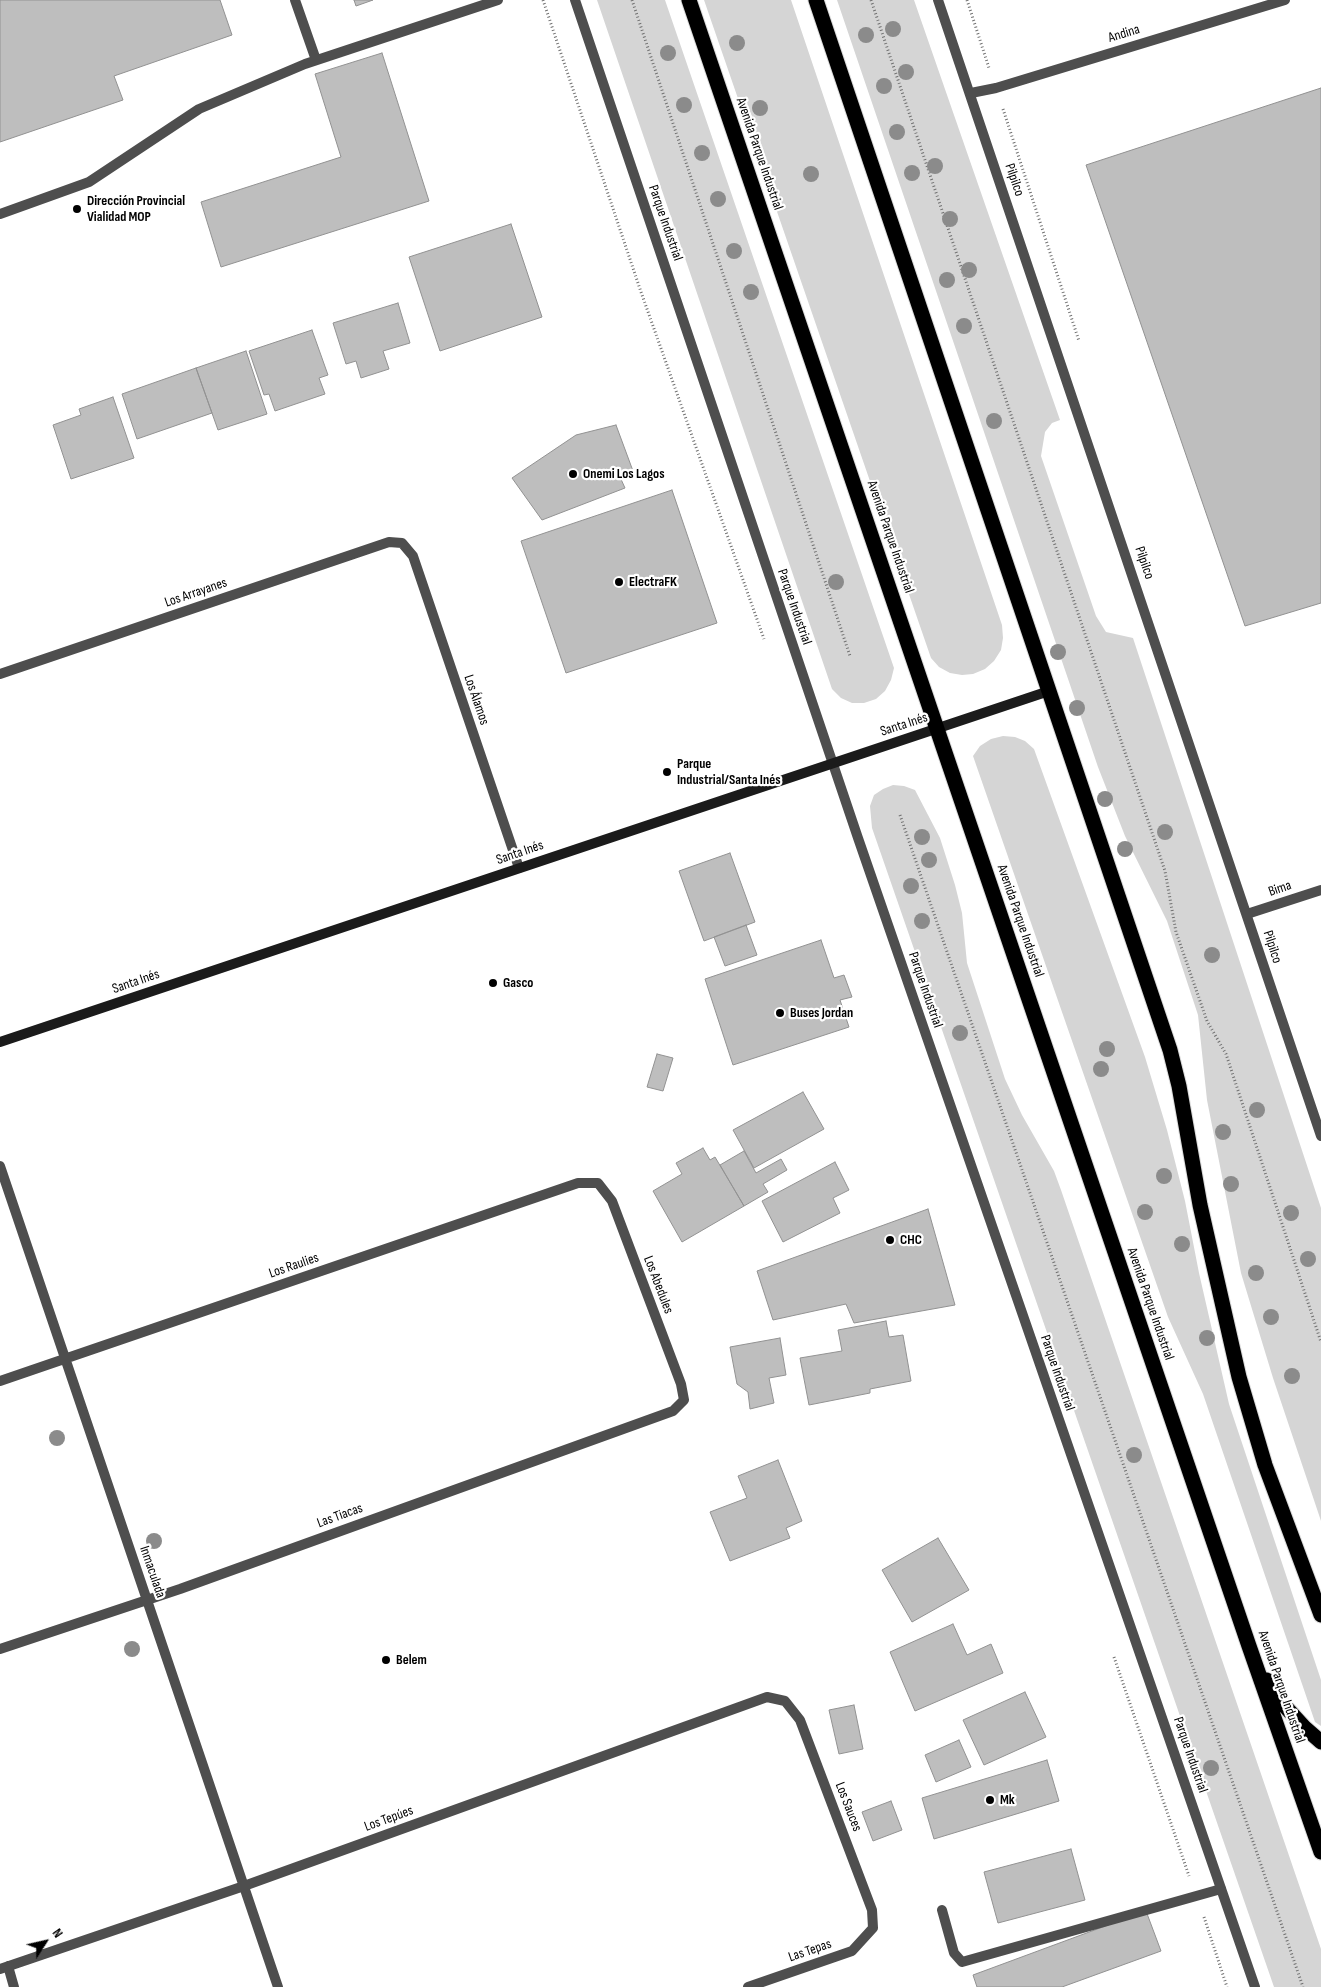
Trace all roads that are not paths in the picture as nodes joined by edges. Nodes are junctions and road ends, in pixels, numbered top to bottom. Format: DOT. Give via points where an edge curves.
graph roads {
  1 [pos="295,0"];
  2 [pos="498,0"];
  3 [pos="574,0"];
  4 [pos="689,0"];
  5 [pos="816,0"];
  6 [pos="938,0"];
  7 [pos="1285,0"];
  8 [pos="316,60"];
  9 [pos="971,93"];
  10 [pos="0,214"];
  11 [pos="402,543"];
  12 [pos="0,674"];
  13 [pos="1049,691"];
  14 [pos="938,728"];
  15 [pos="833,763"];
  16 [pos="518,868"];
  17 [pos="1321,890"];
  18 [pos="1247,914"];
  19 [pos="0,1042"];
  20 [pos="1321,1136"];
  21 [pos="0,1166"];
  22 [pos="598,1183"];
  23 [pos="66,1359"];
  24 [pos="0,1381"];
  25 [pos="684,1400"];
  26 [pos="148,1600"];
  27 [pos="1321,1615"];
  28 [pos="1249,1646"];
  29 [pos="0,1649"];
  30 [pos="785,1701"];
  31 [pos="1321,1742"];
  32 [pos="1321,1852"];
  33 [pos="244,1886"];
  34 [pos="1222,1889"];
  35 [pos="942,1910"];
  36 [pos="872,1928"];
  37 [pos="4,1968"];
  38 [pos="14,1987"];
  39 [pos="278,1987"];
  40 [pos="748,1987"];
  41 [pos="1255,1987"];
  1 -- 8 [label="street"];
  2 -- 8 [label="street"];
  3 -- 15 [label="street, Parque Industrial"];
  4 -- 14 [label="highway, Avenida Parque Industrial"];
  5 -- 13 [label="highway"];
  6 -- 9 [label="street, Pilpilco"];
  7 -- 9 [label="street, Andina"];
  8 -- 10 [label="street" via="199,109 89,182"];
  9 -- 18 [label="street, Pilpilco"];
  11 -- 12 [label="street, Los Arrayanes" via="389,542"];
  11 -- 16 [label="street, Los Álamos" via="413,556"];
  13 -- 14 [label="main road, Santa Inés"];
  13 -- 27 [label="highway" via="1170,1050 1239,1377 1265,1465"];
  14 -- 15 [label="main road, Santa Inés"];
  14 -- 28 [label="highway, Avenida Parque Industrial"];
  15 -- 16 [label="main road, Santa Inés"];
  15 -- 34 [label="street, Parque Industrial"];
  16 -- 19 [label="main road, Santa Inés"];
  17 -- 18 [label="street, Bima"];
  18 -- 20 [label="street, Pilpilco"];
  21 -- 23 [label="street, Inmaculada"];
  22 -- 23 [label="street, Los Raulies" via="578,1183"];
  22 -- 25 [label="street, Los Abedules" via="612,1201 681,1384"];
  23 -- 24 [label="street, Los Raulies"];
  23 -- 26 [label="street, Inmaculada"];
  25 -- 26 [label="street, Las Tiacas" via="674,1411"];
  26 -- 29 [label="street, Las Tiacas"];
  26 -- 33 [label="street, Inmaculada"];
  28 -- 31 [label="highway" via="1282,1703"];
  28 -- 32 [label="highway, Avenida Parque Industrial"];
  30 -- 33 [label="street, Los Tepúes" via="767,1697"];
  30 -- 36 [label="street, Los Sauces" via="800,1720 872,1910"];
  33 -- 37 [label="street, Los Tepúes"];
  33 -- 39 [label="street, Inmaculada"];
  34 -- 35 [label="street" via="962,1962 954,1953"];
  34 -- 41 [label="street, Parque Industrial"];
  36 -- 40 [label="street, Las Tepas" via="852,1951"];
  37 -- 38 [label="street"];
}
